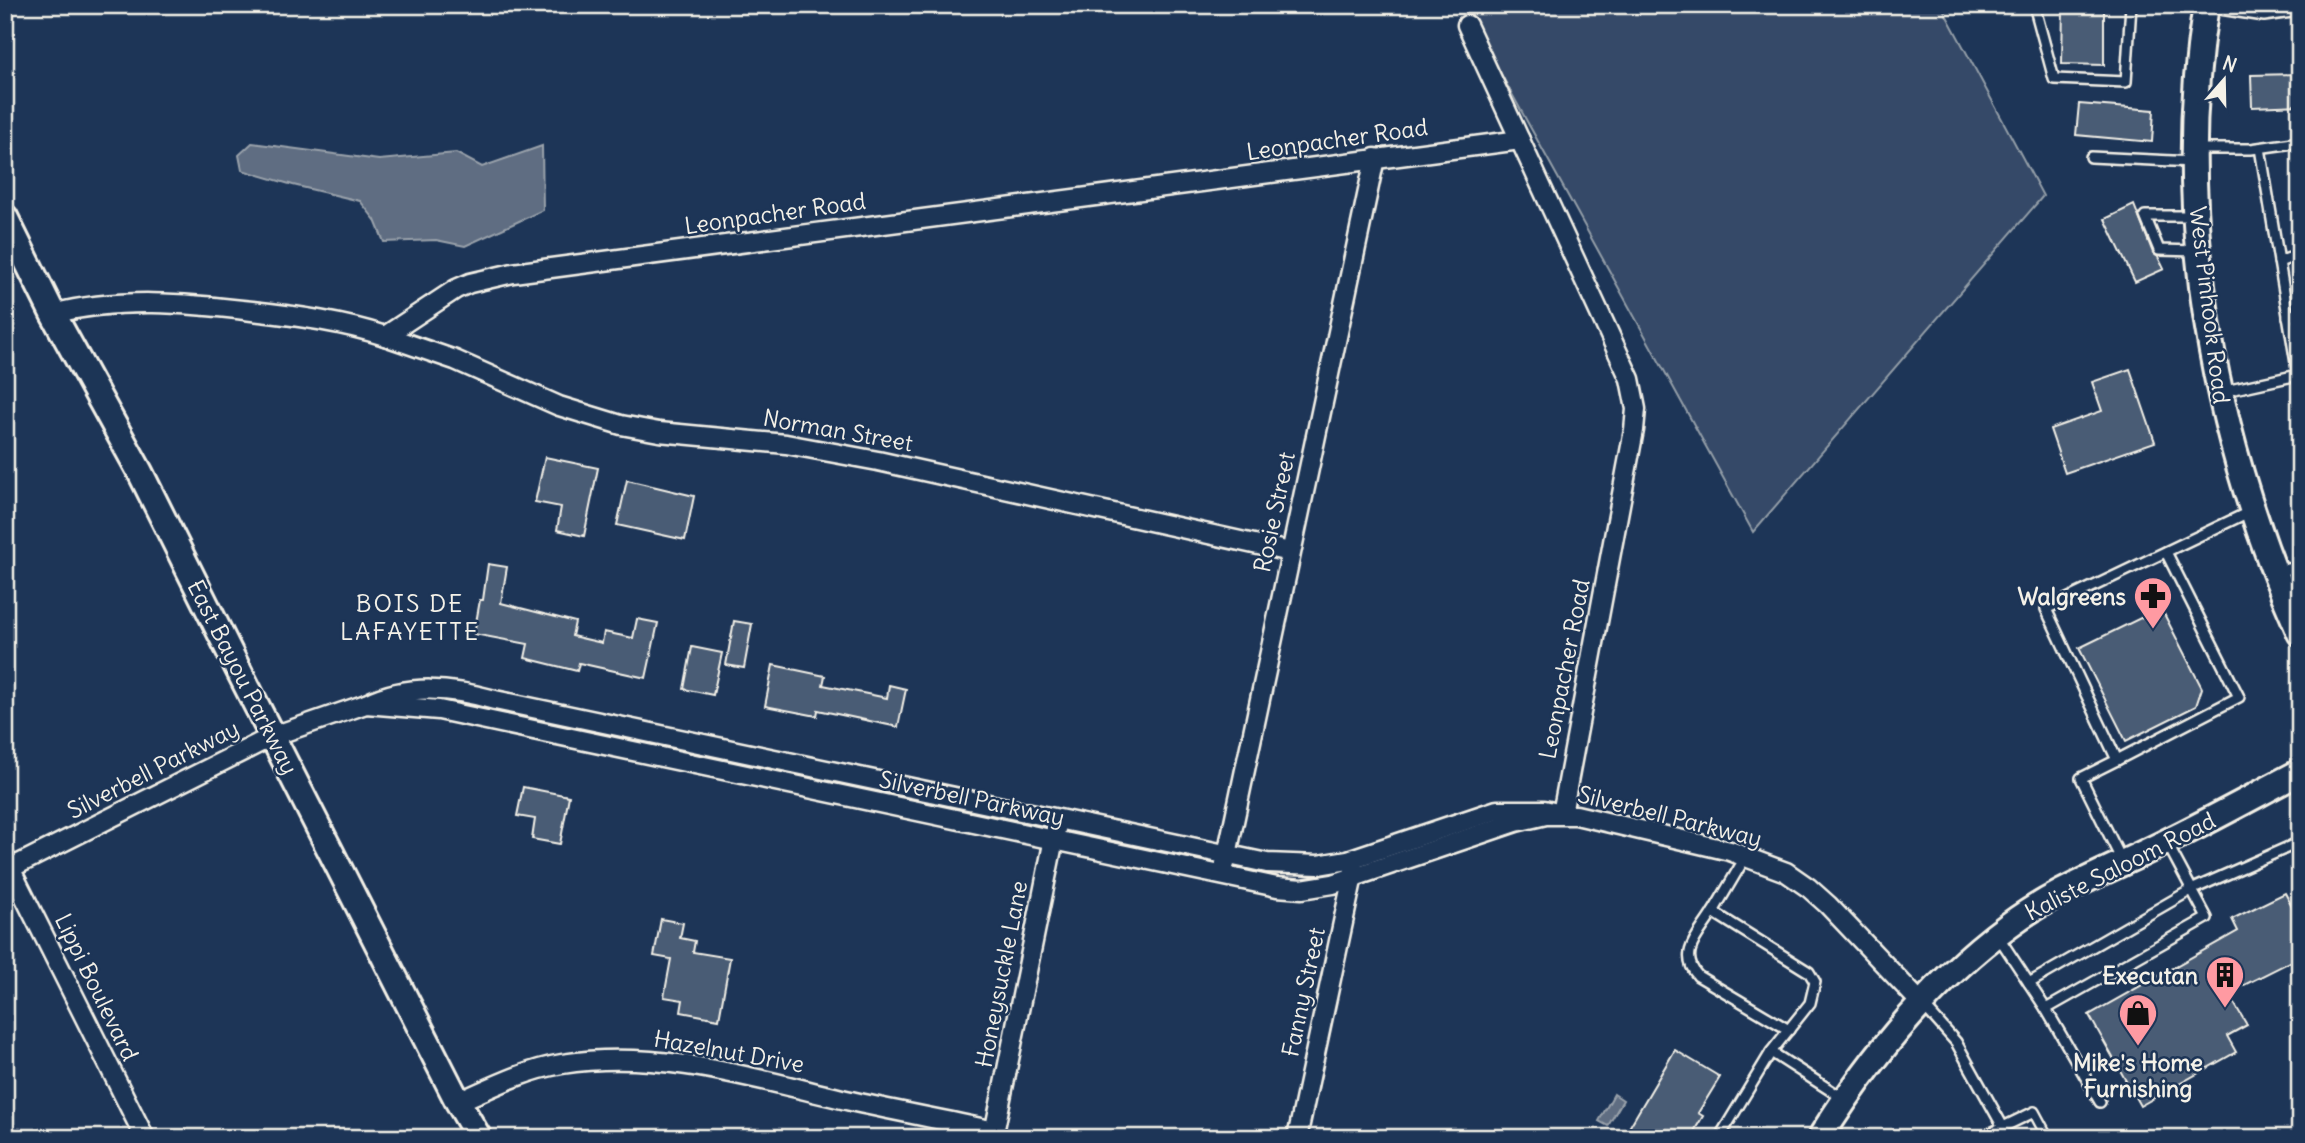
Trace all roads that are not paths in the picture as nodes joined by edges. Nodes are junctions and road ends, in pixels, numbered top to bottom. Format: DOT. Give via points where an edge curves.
graph roads {
  1 [pos="2034,5"];
  2 [pos="2132,5"];
  3 [pos="2203,6"];
  4 [pos="2285,10"];
  5 [pos="2300,11"];
  6 [pos="1467,25"];
  7 [pos="1520,140"];
  8 [pos="2300,142"];
  9 [pos="2260,148"];
  10 [pos="2195,155"];
  11 [pos="2091,157"];
  12 [pos="1375,158"];
  13 [pos="2197,216"];
  14 [pos="5,217"];
  15 [pos="2199,251"];
  16 [pos="2300,254"];
  17 [pos="2279,262"];
  18 [pos="2300,312"];
  19 [pos="53,314"];
  20 [pos="2288,317"];
  21 [pos="385,337"];
  22 [pos="2299,374"];
  23 [pos="2300,387"];
  24 [pos="2219,392"];
  25 [pos="2251,511"];
  26 [pos="1290,552"];
  27 [pos="2166,552"];
  28 [pos="2300,567"];
  29 [pos="2273,572"];
  30 [pos="2295,605"];
  31 [pos="2300,633"];
  32 [pos="366,704"];
  33 [pos="273,736"];
  34 [pos="2117,760"];
  35 [pos="2300,772"];
  36 [pos="1562,814"];
  37 [pos="1058,820"];
  38 [pos="1054,840"];
  39 [pos="2167,842"];
  40 [pos="2297,844"];
  41 [pos="1227,855"];
  42 [pos="1746,856"];
  43 [pos="1356,857"];
  44 [pos="2300,858"];
  45 [pos="2123,862"];
  46 [pos="7,866"];
  47 [pos="1222,877"];
  48 [pos="1353,878"];
  49 [pos="2191,890"];
  50 [pos="1713,912"];
  51 [pos="1997,934"];
  52 [pos="2029,984"];
  53 [pos="1922,1004"];
  54 [pos="2046,1009"];
  55 [pos="1789,1030"];
  56 [pos="1771,1052"];
  57 [pos="1845,1100"];
  58 [pos="458,1102"];
  59 [pos="2100,1102"];
  60 [pos="2003,1127"];
  61 [pos="994,1135"];
  62 [pos="145,1138"];
  63 [pos="480,1138"];
  64 [pos="1297,1138"];
  65 [pos="1719,1138"];
  66 [pos="1820,1138"];
  67 [pos="1981,1138"];
  68 [pos="2048,1138"];
  1 -- 2 [label="lane" via="2054,79 2126,82"];
  3 -- 4 [label="lane" via="2264,16"];
  3 -- 10 [label="main road, West Pinhook Road"];
  4 -- 5 [label="lane"];
  6 -- 7 [label="street, Leonpacher Road"];
  7 -- 12 [label="street, Leonpacher Road"];
  7 -- 36 [label="street, Leonpacher Road" via="1630,379 1636,409"];
  8 -- 9 [label="lane"];
  9 -- 10 [label="lane"];
  9 -- 17 [label="lane"];
  10 -- 11 [label="lane"];
  10 -- 13 [label="main road, West Pinhook Road"];
  12 -- 21 [label="street, Leonpacher Road" via="513,273 457,289"];
  12 -- 26 [label="street, Rosie Street"];
  13 -- 15 [label="main road, West Pinhook Road"];
  13 -- 15 [label="lane" via="2145,216 2159,250"];
  14 -- 19 [label="main road, East Bayou Parkway"];
  15 -- 24 [label="main road, West Pinhook Road"];
  16 -- 17 [label="lane"];
  17 -- 20 [label="lane"];
  18 -- 20 [label="lane"];
  19 -- 21 [label="street" via="102,304 210,306 316,320"];
  19 -- 33 [label="main road, East Bayou Parkway" via="140,472"];
  20 -- 22 [label="lane"];
  21 -- 26 [label="street, Norman Street" via="455,360 559,406 621,425 786,444 878,461"];
  22 -- 23 [label="lane"];
  22 -- 24 [label="lane"];
  24 -- 25 [label="main road, West Pinhook Road"];
  25 -- 27 [label="lane"];
  25 -- 29 [label="main road, West Pinhook Road"];
  26 -- 41 [label="street, Rosie Street"];
  27 -- 34 [label="lane" via="2239,697"];
  27 -- 34 [label="lane" via="2046,609"];
  28 -- 29 [label="lane"];
  29 -- 30 [label="main road, West Pinhook Road"];
  30 -- 31 [label="main road, West Pinhook Road"];
  32 -- 33 [label="street, Silverbell Parkway"];
  32 -- 37 [label="street, Silverbell Parkway" via="400,691 466,692"];
  32 -- 38 [label="street, Silverbell Parkway" via="439,710"];
  33 -- 46 [label="street, Silverbell Parkway"];
  33 -- 58 [label="main road, East Bayou Parkway"];
  34 -- 45 [label="lane" via="2081,778"];
  35 -- 39 [label="main road, Kaliste Saloom Road"];
  36 -- 42 [label="street, Silverbell Parkway"];
  36 -- 43 [label="street, Silverbell Parkway" via="1516,808 1487,812"];
  36 -- 48 [label="street, Silverbell Parkway" via="1481,833"];
  37 -- 38 [label="street, Honeysuckle Lane"];
  37 -- 41 [label="street, Silverbell Parkway"];
  38 -- 47 [label="street, Silverbell Parkway"];
  38 -- 61 [label="street, Honeysuckle Lane"];
  39 -- 45 [label="main road, Kaliste Saloom Road"];
  39 -- 49 [label="lane"];
  40 -- 44 [label="lane"];
  40 -- 49 [label="lane"];
  41 -- 43 [label="street, Silverbell Parkway" via="1294,865"];
  41 -- 47 [label="street, Rosie Street"];
  42 -- 50 [label="lane"];
  42 -- 53 [label="street, Silverbell Parkway" via="1786,872 1809,888"];
  43 -- 48 [label="street, Fanny Street"];
  45 -- 51 [label="main road, Kaliste Saloom Road" via="2040,905"];
  46 -- 62 [label="street, Lippi Boulevard"];
  47 -- 48 [label="street, Silverbell Parkway" via="1302,889"];
  48 -- 64 [label="street, Fanny Street"];
  49 -- 52 [label="lane"];
  49 -- 54 [label="lane" via="2207,918"];
  50 -- 55 [label="lane" via="1809,972 1814,992"];
  50 -- 55 [label="lane" via="1688,951 1689,967"];
  51 -- 52 [label="lane"];
  51 -- 53 [label="main road, Kaliste Saloom Road"];
  52 -- 54 [label="lane"];
  53 -- 57 [label="main road, Kaliste Saloom Road"];
  53 -- 60 [label="lane" via="1956,1042"];
  54 -- 59 [label="lane"];
  55 -- 56 [label="lane"];
  56 -- 57 [label="lane"];
  56 -- 65 [label="lane"];
  57 -- 66 [label="main road, Kaliste Saloom Road"];
  58 -- 61 [label="street, Hazelnut Drive" via="543,1069 642,1059 726,1072"];
  58 -- 63 [label="main road, East Bayou Parkway"];
  60 -- 67 [label="lane"];
  60 -- 68 [label="lane" via="2034,1112"];
}
